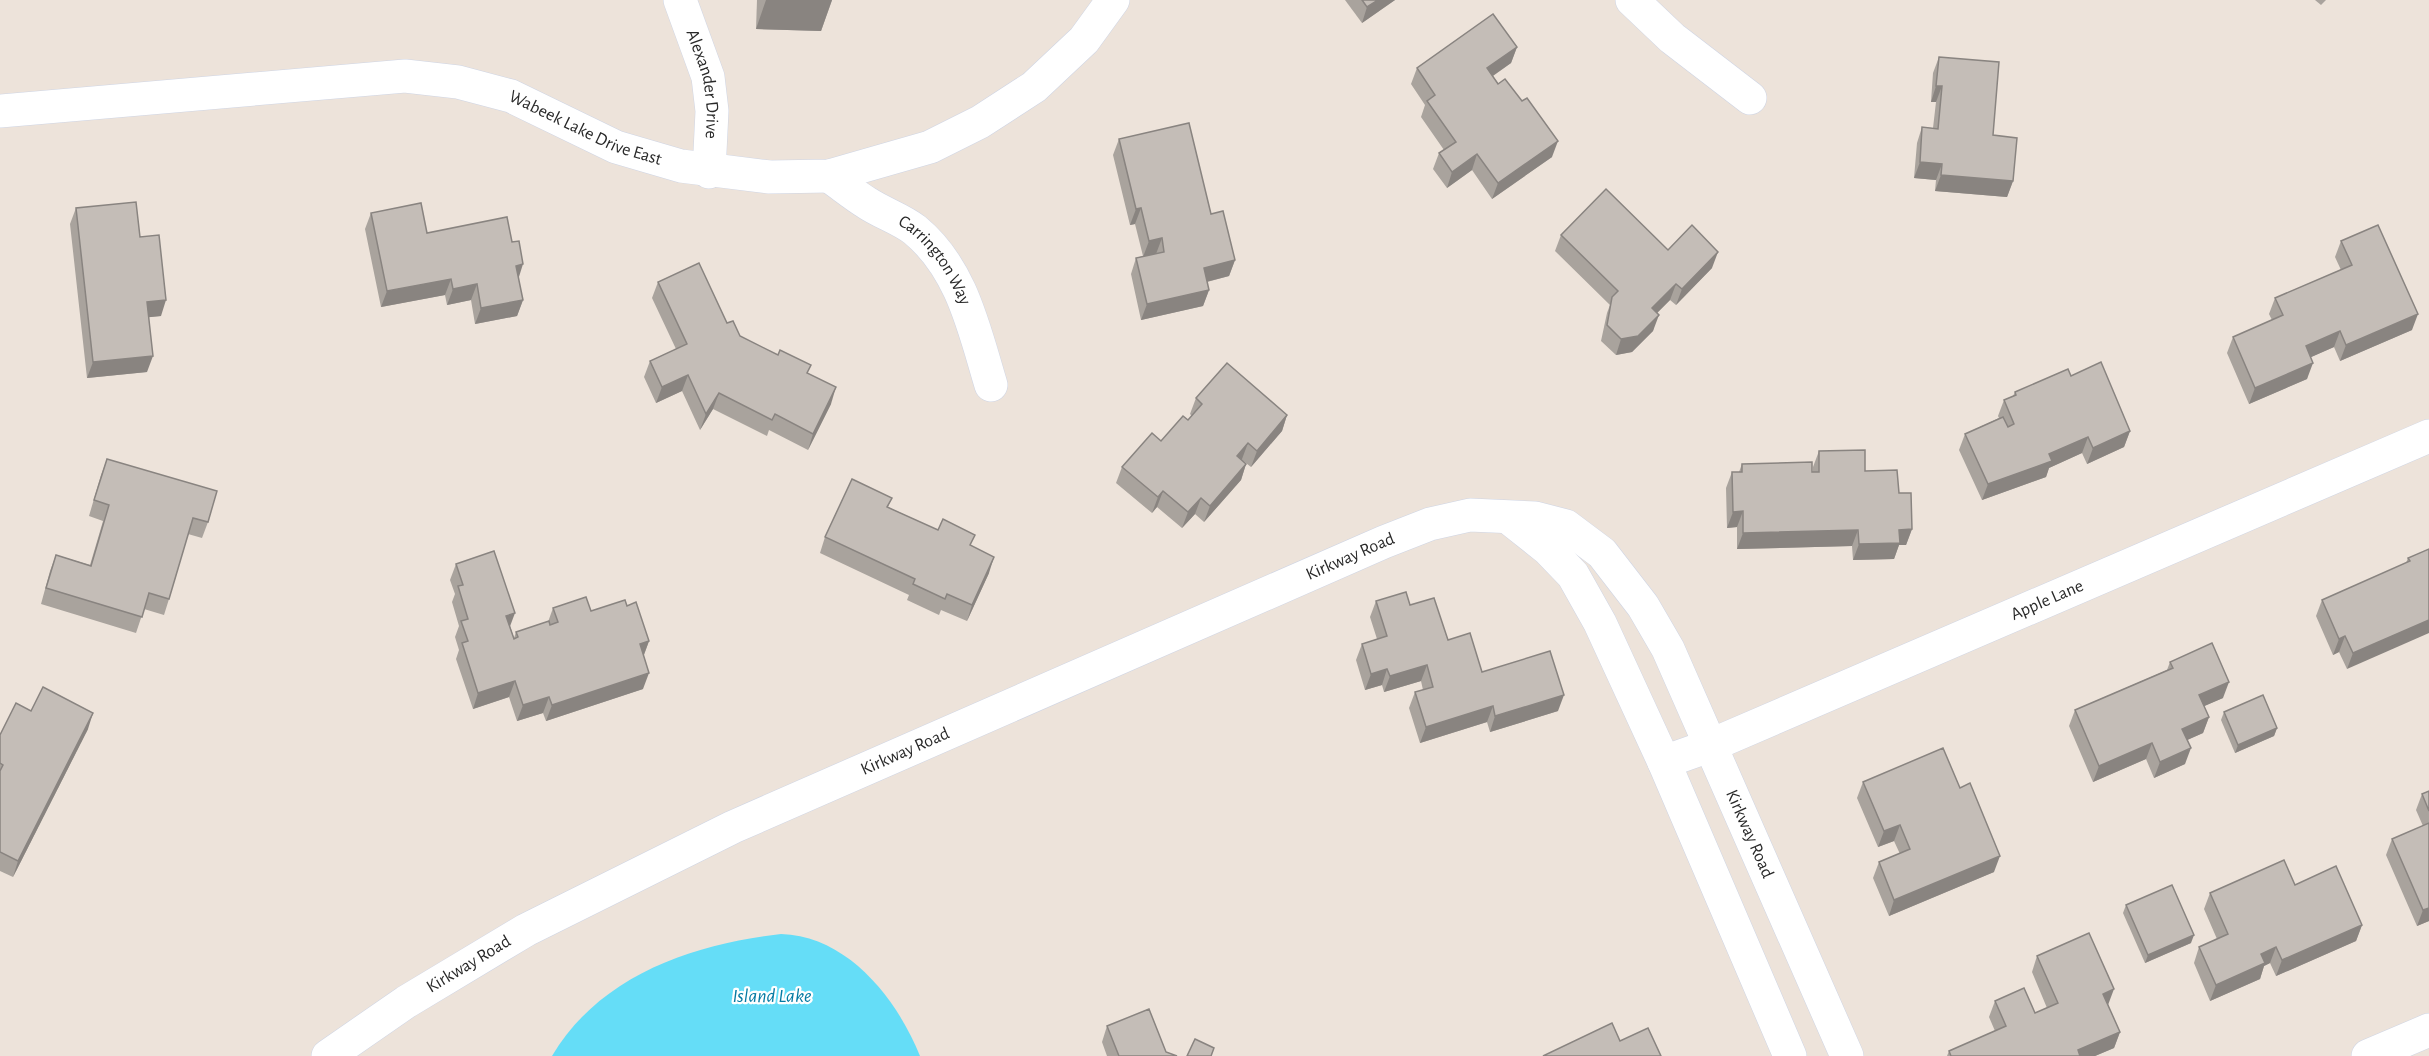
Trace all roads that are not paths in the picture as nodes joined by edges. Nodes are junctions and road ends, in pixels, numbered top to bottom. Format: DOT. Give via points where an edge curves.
graph roads {
  1 [pos="680,0"];
  2 [pos="1113,0"];
  3 [pos="1632,0"];
  4 [pos="1750,98"];
  5 [pos="0,111"];
  6 [pos="709,172"];
  7 [pos="829,176"];
  8 [pos="991,384"];
  9 [pos="2429,436"];
  10 [pos="1509,518"];
  11 [pos="1709,746"];
  12 [pos="1664,762"];
  13 [pos="2429,1030"];
  14 [pos="328,1056"];
  15 [pos="1790,1056"];
  16 [pos="1847,1056"];
  17 [pos="2368,1056"];
  1 -- 6 [label="street, Alexander Drive" via="708,77 712,111"];
  2 -- 7 [label="street, Wabeek Lake Drive East" via="1084,40 1034,87 980,123 930,147"];
  3 -- 4 [label="street" via="1672,38"];
  5 -- 6 [label="street, Wabeek Lake Drive East" via="405,76 458,82 511,96 616,147"];
  6 -- 7 [label="street, Wabeek Lake Drive East"];
  7 -- 8 [label="street, Carrington Way" via="867,204 913,228 932,245 950,269 969,310"];
  9 -- 11 [label="street, Apple Lane"];
  10 -- 11 [label="street, Kirkway Road" via="1535,518 1566,526 1602,553 1643,606 1668,649"];
  10 -- 12 [label="street" via="1573,575 1600,623"];
  10 -- 14 [label="street, Kirkway Road" via="1470,515 1393,538 733,827 526,930 406,1002"];
  11 -- 12 [label="street, Apple Lane"];
  11 -- 16 [label="street, Kirkway Road"];
  12 -- 15 [label="street"];
  13 -- 17 [label="street"];
}
